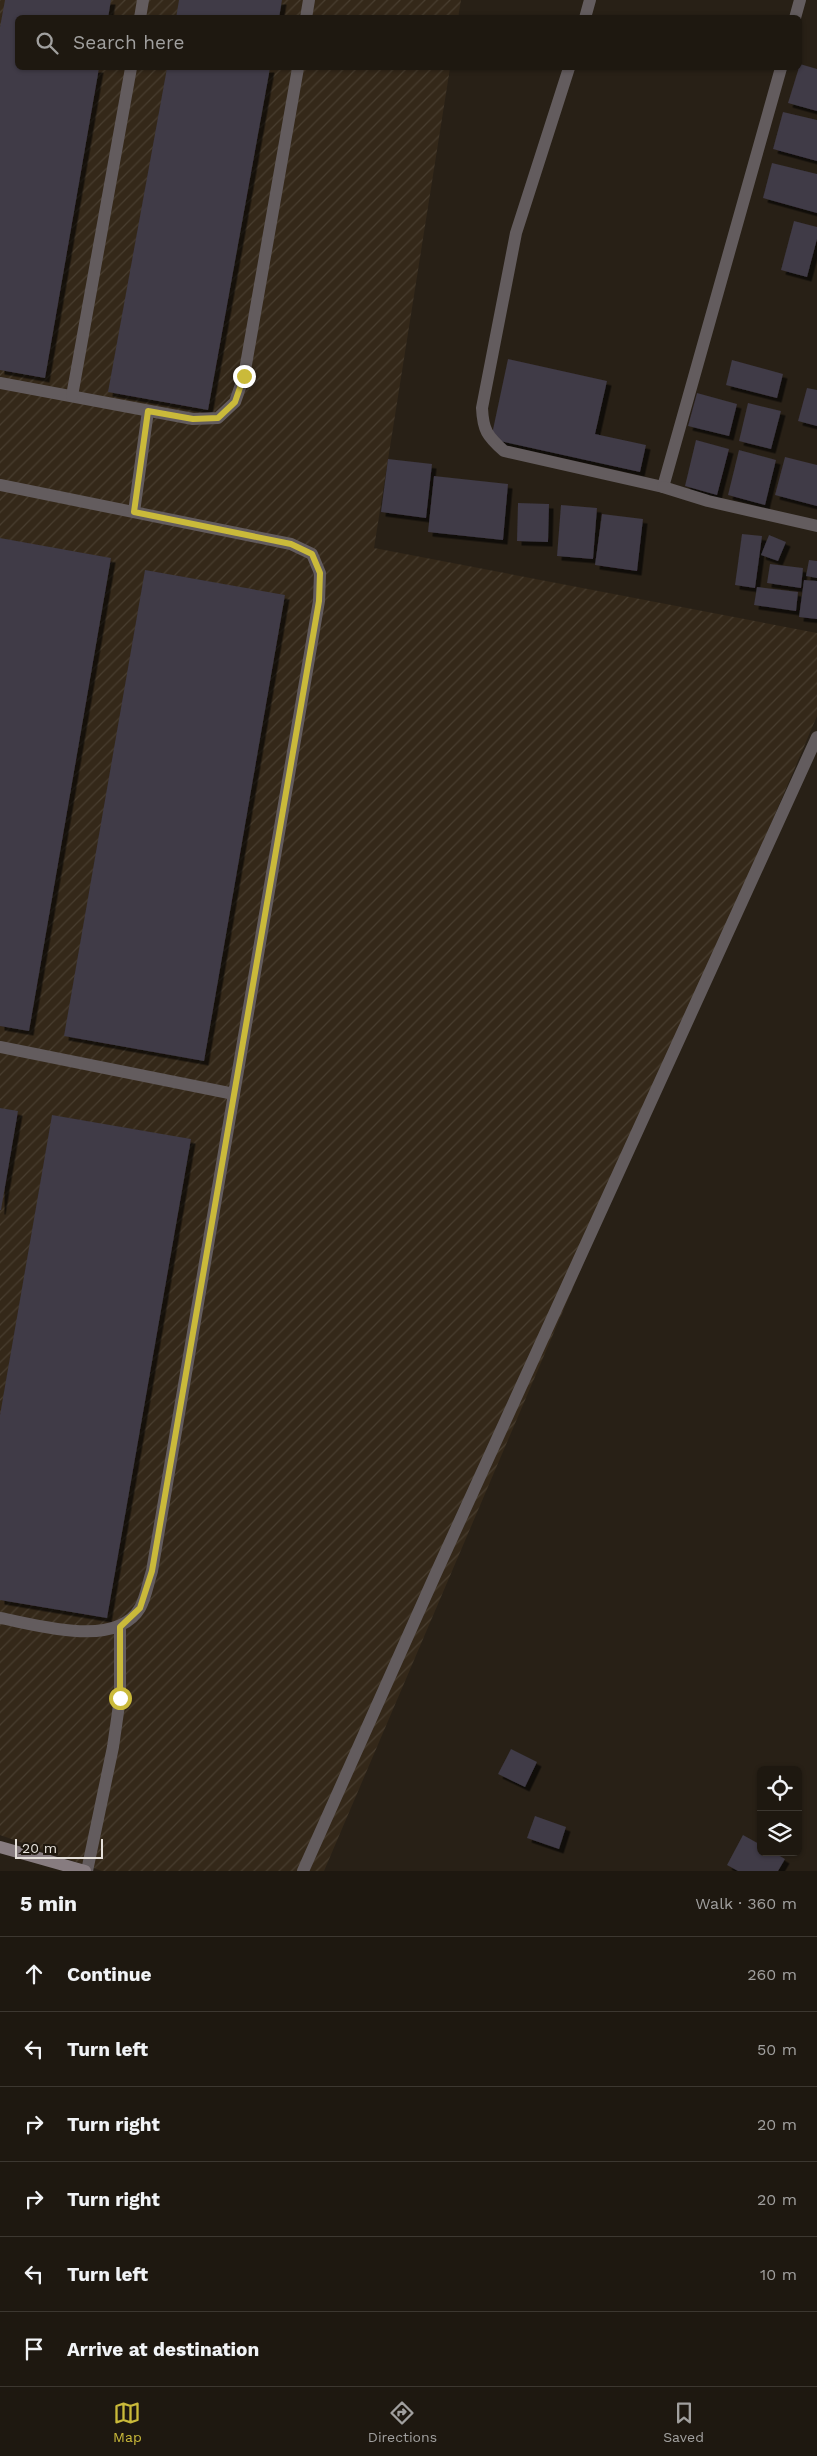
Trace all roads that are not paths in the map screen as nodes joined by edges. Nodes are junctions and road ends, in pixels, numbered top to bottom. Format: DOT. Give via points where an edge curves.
graph roads {
  1 [pos="143,0"];
  2 [pos="309,0"];
  3 [pos="590,0"];
  4 [pos="800,0"];
  5 [pos="140,15"];
  6 [pos="306,15"];
  7 [pos="586,15"];
  8 [pos="796,15"];
  9 [pos="131,70"];
  10 [pos="298,70"];
  11 [pos="568,70"];
  12 [pos="780,70"];
  13 [pos="0,383"];
  14 [pos="72,396"];
  15 [pos="148,411"];
  16 [pos="0,485"];
  17 [pos="663,488"];
  18 [pos="134,512"];
  19 [pos="817,526"];
  20 [pos="817,737"];
  21 [pos="0,1047"];
  22 [pos="234,1094"];
  23 [pos="0,1618"];
  24 [pos="120,1627"];
  25 [pos="0,1847"];
  26 [pos="86,1871"];
  27 [pos="303,1871"];
  1 -- 5 [label="street"];
  2 -- 6 [label="street"];
  3 -- 7 [label="street"];
  4 -- 8 [label="street"];
  9 -- 14 [label="street"];
  10 -- 15 [label="street" via="244,376 235,402 218,418 193,419"];
  11 -- 17 [label="street" via="516,233 482,408 483,426 490,439 504,451"];
  12 -- 17 [label="street"];
  13 -- 14 [label="street"];
  14 -- 15 [label="street"];
  15 -- 18 [label="street"];
  16 -- 18 [label="street"];
  17 -- 19 [label="street"];
  18 -- 22 [label="street" via="291,544 312,554 320,573 319,601"];
  20 -- 27 [label="street"];
  21 -- 22 [label="street"];
  22 -- 24 [label="street" via="152,1571 140,1608"];
  23 -- 24 [label="street" via="80,1632"];
  24 -- 26 [label="street" via="120,1698 113,1747"];
  25 -- 26 [label="main road"];
}
